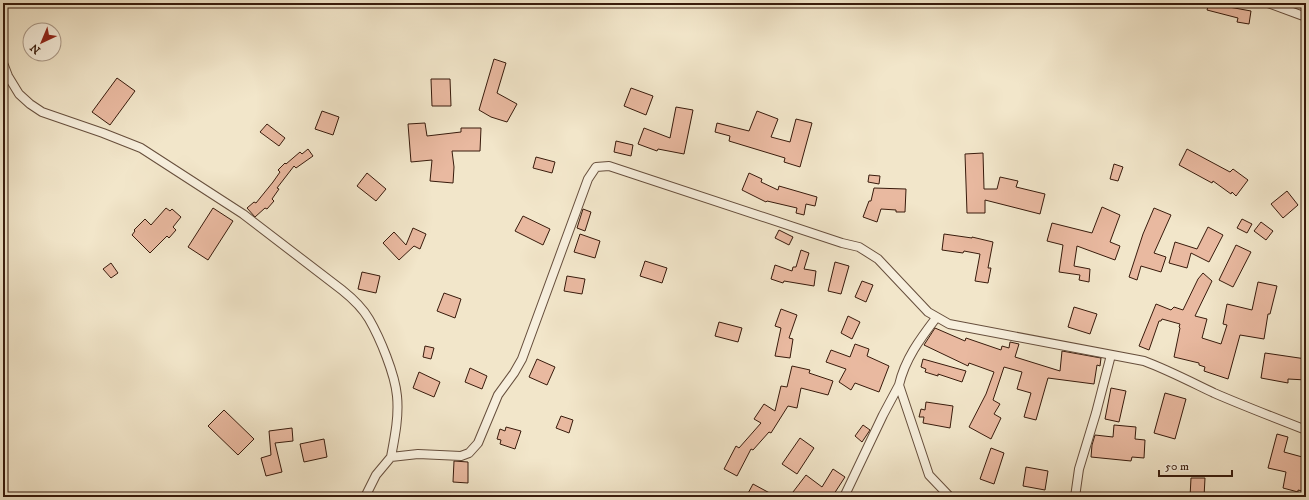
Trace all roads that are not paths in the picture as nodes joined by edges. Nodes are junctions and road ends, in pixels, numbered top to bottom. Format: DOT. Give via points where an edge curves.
graph roads {
  1 [pos="1268,3"];
  2 [pos="1306,16"];
  3 [pos="3,63"];
  4 [pos="936,318"];
  5 [pos="1111,354"];
  6 [pos="899,385"];
  7 [pos="1306,430"];
  8 [pos="391,456"];
  9 [pos="365,497"];
  10 [pos="844,497"];
  11 [pos="950,497"];
  12 [pos="1075,497"];
  1 -- 2 [label="street"];
  3 -- 8 [label="street" via="19,94 30,104 42,112 141,148 243,214 357,303 369,318 380,343 397,394 398,413"];
  4 -- 5 [label="street" via="948,324"];
  4 -- 6 [label="street" via="918,341 903,370"];
  4 -- 8 [label="street" via="878,259 859,247 609,166 596,167 588,179 522,359 498,395 478,443 469,453 461,456"];
  5 -- 7 [label="street" via="1162,367 1218,395"];
  5 -- 12 [label="street" via="1079,469"];
  6 -- 10 [label="street" via="882,415"];
  6 -- 11 [label="street" via="929,475"];
  8 -- 9 [label="street" via="376,475"];
}
